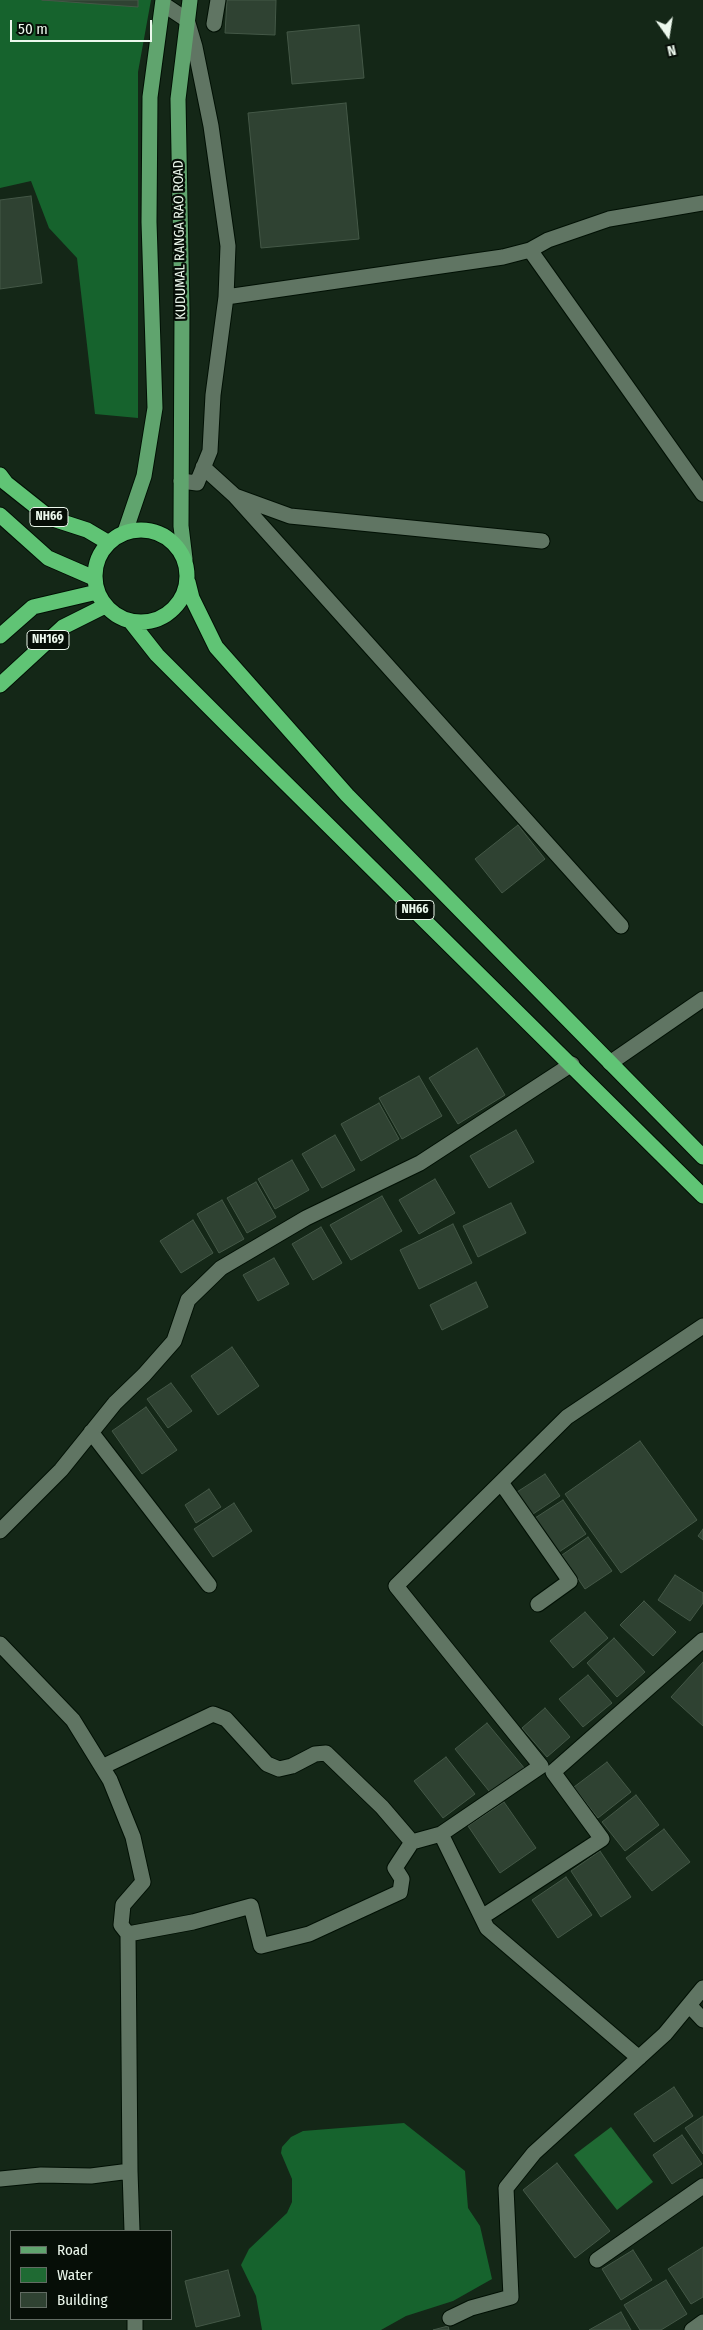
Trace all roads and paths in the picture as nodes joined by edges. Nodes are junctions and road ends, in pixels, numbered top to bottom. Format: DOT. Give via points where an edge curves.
graph roads {
  1 [pos="190,0"];
  2 [pos="218,0"];
  3 [pos="163,2"];
  4 [pos="187,20"];
  5 [pos="214,24"];
  6 [pos="703,203"];
  7 [pos="530,250"];
  8 [pos="226,296"];
  9 [pos="203,467"];
  10 [pos="0,474"];
  11 [pos="181,481"];
  12 [pos="703,494"];
  13 [pos="235,496"];
  14 [pos="0,515"];
  15 [pos="125,532"];
  16 [pos="542,541"];
  17 [pos="109,543"];
  18 [pos="185,559"];
  19 [pos="188,582"];
  20 [pos="96,585"];
  21 [pos="105,606"];
  22 [pos="131,622"];
  23 [pos="0,636"];
  24 [pos="0,686"];
  25 [pos="622,926"];
  26 [pos="703,999"];
  27 [pos="610,1063"];
  28 [pos="572,1064"];
  29 [pos="703,1157"];
  30 [pos="703,1196"];
  31 [pos="703,1326"];
  32 [pos="91,1432"];
  33 [pos="502,1484"];
  34 [pos="0,1531"];
  35 [pos="209,1584"];
  36 [pos="538,1604"];
  37 [pos="703,1640"];
  38 [pos="0,1644"];
  39 [pos="102,1767"];
  40 [pos="441,1834"];
  41 [pos="412,1842"];
  42 [pos="482,1917"];
  43 [pos="128,1934"];
  44 [pos="703,1988"];
  45 [pos="689,2005"];
  46 [pos="703,2020"];
  47 [pos="639,2058"];
  48 [pos="130,2171"];
  49 [pos="0,2179"];
  50 [pos="703,2186"];
  51 [pos="132,2230"];
  52 [pos="597,2260"];
  53 [pos="450,2318"];
  54 [pos="703,2322"];
  55 [pos="692,2330"];
  1 -- 4 [label="main road, KUDUMAL RANGA RAO ROAD"];
  2 -- 5 [label="street"];
  3 -- 4 [label="street"];
  3 -- 15 [label="main road" via="150,97 149,222 155,408 144,476"];
  4 -- 8 [label="street" via="211,126 227,237"];
  4 -- 11 [label="main road, KUDUMAL RANGA RAO ROAD" via="178,99"];
  6 -- 7 [label="street" via="609,219 548,240"];
  7 -- 8 [label="street"];
  7 -- 12 [label="street"];
  8 -- 9 [label="street" via="210,451"];
  9 -- 11 [label="street" via="197,483"];
  9 -- 13 [label="street"];
  10 -- 17 [label="highway, NH66" via="6,483 50,518 87,530"];
  11 -- 18 [label="main road, KUDUMAL RANGA RAO ROAD"];
  13 -- 16 [label="street" via="290,516"];
  13 -- 25 [label="street"];
  14 -- 20 [label="highway, NH66" via="48,558"];
  15 -- 17 [label="highway"];
  15 -- 18 [label="highway" via="139,530 160,534 178,547"];
  17 -- 20 [label="highway" via="96,563"];
  18 -- 19 [label="highway, NH66"];
  19 -- 22 [label="highway" via="174,609 147,623"];
  19 -- 27 [label="highway, NH66" via="192,598 216,647 242,677 347,795"];
  20 -- 21 [label="highway, NH66"];
  20 -- 23 [label="highway, NH169" via="33,607"];
  21 -- 22 [label="highway, NH66"];
  21 -- 24 [label="highway, NH169" via="63,628"];
  22 -- 28 [label="highway, NH66" via="157,655 220,719"];
  26 -- 27 [label="street"];
  27 -- 29 [label="highway, NH66"];
  28 -- 30 [label="highway, NH66"];
  28 -- 32 [label="street" via="420,1163 306,1218 220,1268 188,1300 174,1341 114,1402"];
  31 -- 33 [label="street" via="567,1417"];
  32 -- 34 [label="street" via="61,1470"];
  32 -- 35 [label="street"];
  33 -- 36 [label="street" via="570,1581"];
  33 -- 40 [label="street" via="396,1586 541,1766"];
  37 -- 42 [label="street" via="553,1772 602,1839"];
  38 -- 39 [label="street" via="73,1720"];
  39 -- 41 [label="street" via="213,1714 226,1719 267,1764 278,1769 292,1766 314,1754 326,1753 382,1807"];
  39 -- 43 [label="street" via="132,1837 143,1882 123,1905 120,1925"];
  40 -- 41 [label="street"];
  40 -- 42 [label="street"];
  41 -- 43 [label="street" via="395,1868 402,1879 400,1892 309,1934 261,1946 252,1906 193,1922"];
  42 -- 47 [label="street" via="487,1928"];
  43 -- 48 [label="street"];
  44 -- 45 [label="street"];
  45 -- 46 [label="street"];
  45 -- 47 [label="street"];
  47 -- 53 [label="street" via="534,2153 506,2188 511,2297 471,2308"];
  48 -- 49 [label="street" via="91,2176 41,2175"];
  48 -- 51 [label="street"];
  50 -- 52 [label="street"];
  54 -- 55 [label="street"];
}
